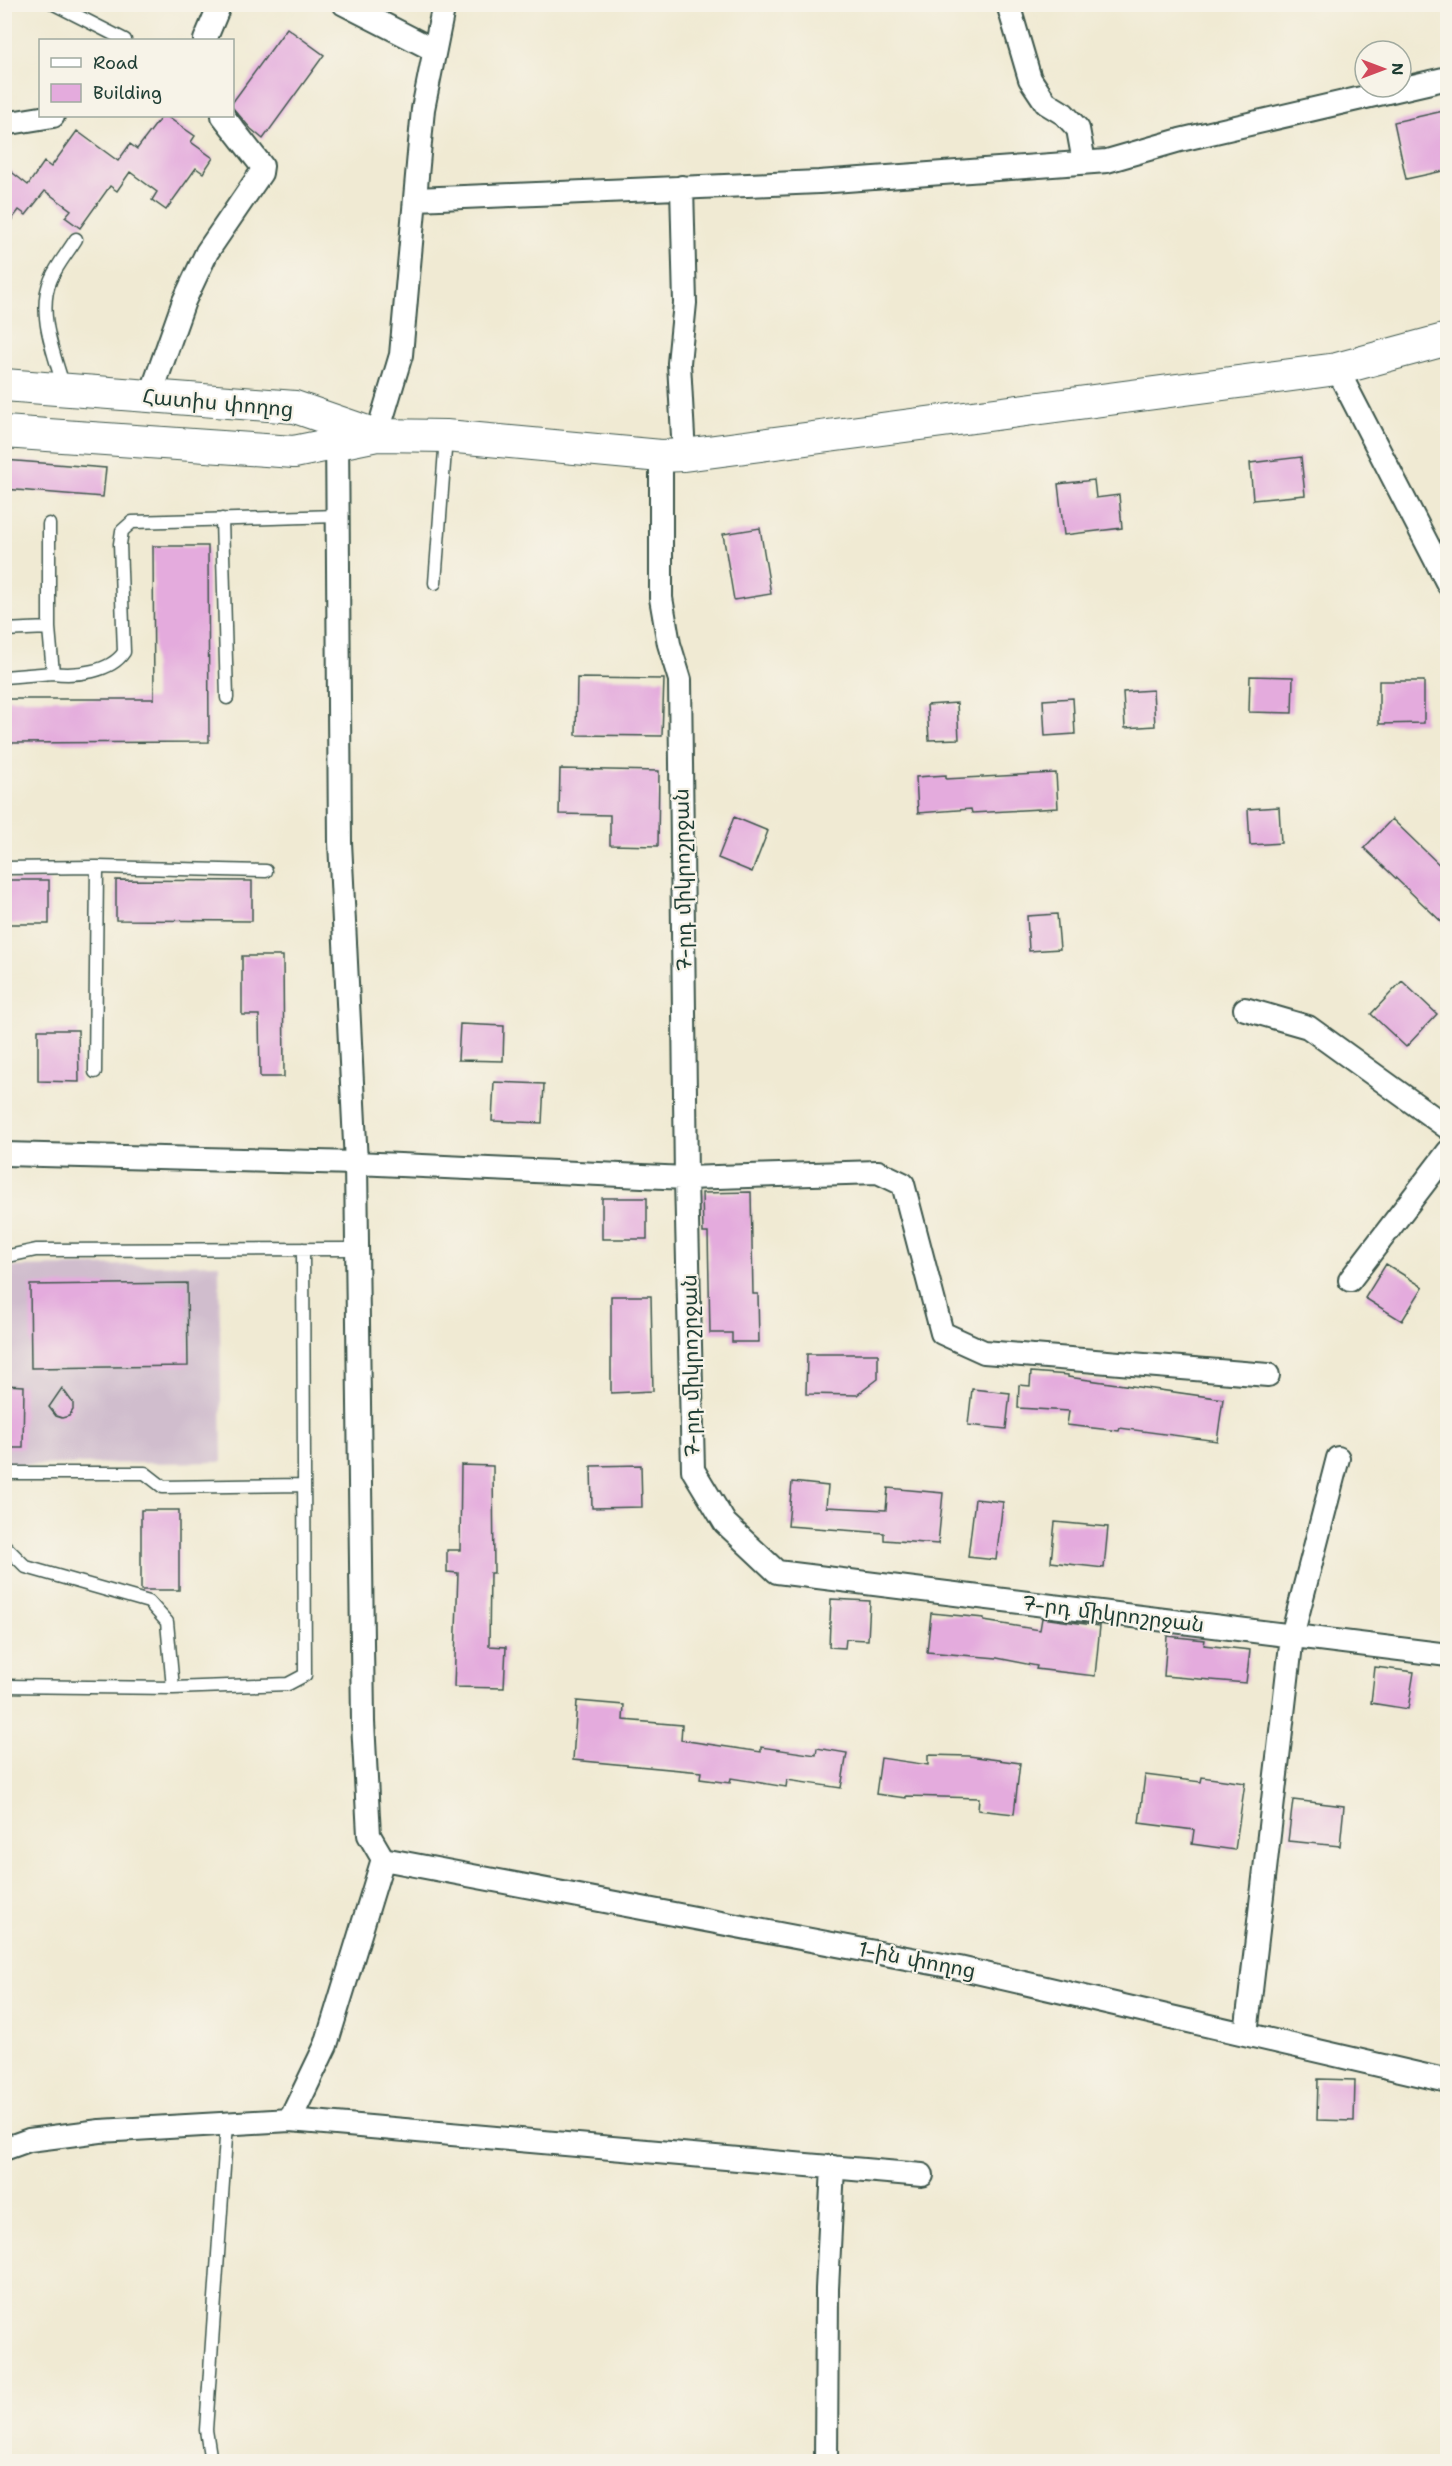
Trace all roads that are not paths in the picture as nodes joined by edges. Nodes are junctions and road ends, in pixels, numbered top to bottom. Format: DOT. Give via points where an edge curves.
graph roads {
  1 [pos="54,4"];
  2 [pos="220,4"];
  3 [pos="344,4"];
  4 [pos="444,4"];
  5 [pos="1008,4"];
  6 [pos="123,39"];
  7 [pos="205,39"];
  8 [pos="434,50"];
  9 [pos="1448,78"];
  10 [pos="47,117"];
  11 [pos="224,117"];
  12 [pos="4,124"];
  13 [pos="1084,162"];
  14 [pos="682,187"];
  15 [pos="416,199"];
  16 [pos="76,239"];
  17 [pos="1448,339"];
  18 [pos="1337,369"];
  19 [pos="4,384"];
  20 [pos="65,389"];
  21 [pos="150,397"];
  22 [pos="4,432"];
  23 [pos="337,432"];
  24 [pos="377,435"];
  25 [pos="446,436"];
  26 [pos="673,456"];
  27 [pos="337,516"];
  28 [pos="222,519"];
  29 [pos="49,524"];
  30 [pos="435,583"];
  31 [pos="1448,584"];
  32 [pos="49,628"];
  33 [pos="4,630"];
  34 [pos="53,673"];
  35 [pos="4,677"];
  36 [pos="227,698"];
  37 [pos="97,867"];
  38 [pos="4,868"];
  39 [pos="266,871"];
  40 [pos="1245,1009"];
  41 [pos="95,1072"];
  42 [pos="1448,1128"];
  43 [pos="1448,1152"];
  44 [pos="4,1154"];
  45 [pos="356,1163"];
  46 [pos="686,1178"];
  47 [pos="303,1249"];
  48 [pos="357,1249"];
  49 [pos="4,1257"];
  50 [pos="1350,1280"];
  51 [pos="1268,1375"];
  52 [pos="1338,1458"];
  53 [pos="4,1473"];
  54 [pos="303,1485"];
  55 [pos="4,1545"];
  56 [pos="1292,1636"];
  57 [pos="1448,1655"];
  58 [pos="4,1686"];
  59 [pos="173,1689"];
  60 [pos="382,1859"];
  61 [pos="1246,2034"];
  62 [pos="1448,2081"];
  63 [pos="290,2120"];
  64 [pos="227,2123"];
  65 [pos="4,2150"];
  66 [pos="833,2167"];
  67 [pos="922,2175"];
  68 [pos="211,2462"];
  69 [pos="826,2462"];
  1 -- 6 [label="lane"];
  2 -- 7 [label="street"];
  3 -- 8 [label="street"];
  4 -- 8 [label="street"];
  5 -- 13 [label="street" via="1030,79 1046,103 1078,129"];
  8 -- 15 [label="street" via="423,109"];
  9 -- 13 [label="street" via="1180,140 1107,161"];
  10 -- 12 [label="street"];
  11 -- 21 [label="street" via="256,155 261,173 207,252 184,301"];
  13 -- 14 [label="street" via="819,182"];
  14 -- 15 [label="street"];
  14 -- 26 [label="street, 7-րդ միկրոշրջան" via="686,303"];
  15 -- 24 [label="street" via="401,355"];
  16 -- 20 [label="lane" via="50,280 46,305"];
  17 -- 18 [label="main road, Հատիս փողոց"];
  18 -- 26 [label="main road, Հատիս փողոց"];
  18 -- 31 [label="street"];
  19 -- 20 [label="main road, Հատիս փողոց"];
  20 -- 21 [label="main road, Հատիս փողոց"];
  21 -- 23 [label="main road, Հատիս փողոց" via="295,407"];
  22 -- 23 [label="main road, Հատիս փողոց" via="294,452"];
  23 -- 24 [label="main road, Հատիս փողոց"];
  23 -- 27 [label="street"];
  24 -- 25 [label="main road, Հատիս փողոց"];
  25 -- 26 [label="main road, Հատիս փողոց"];
  25 -- 30 [label="lane"];
  26 -- 46 [label="street, 7-րդ միկրոշրջան" via="661,598 680,680"];
  27 -- 28 [label="lane"];
  27 -- 45 [label="street" via="340,842"];
  28 -- 34 [label="lane" via="132,522 122,531 124,652 110,666"];
  28 -- 36 [label="lane"];
  29 -- 32 [label="lane"];
  32 -- 33 [label="lane"];
  32 -- 34 [label="lane"];
  34 -- 35 [label="lane"];
  37 -- 38 [label="lane"];
  37 -- 39 [label="lane"];
  37 -- 41 [label="lane"];
  40 -- 42 [label="street" via="1308,1027"];
  43 -- 50 [label="street"];
  44 -- 45 [label="street"];
  45 -- 46 [label="street"];
  45 -- 48 [label="street"];
  46 -- 51 [label="street" via="878,1172 903,1184 942,1333 984,1352"];
  46 -- 56 [label="street, 7-րդ միկրոշրջան" via="693,1470 724,1523 777,1572"];
  47 -- 48 [label="lane"];
  47 -- 49 [label="lane" via="36,1250"];
  47 -- 54 [label="lane"];
  48 -- 60 [label="street" via="363,1722 369,1835"];
  52 -- 56 [label="street"];
  53 -- 54 [label="lane" via="145,1473 163,1487"];
  54 -- 59 [label="lane" via="305,1675 288,1684"];
  55 -- 59 [label="lane" via="26,1567 149,1602 167,1622"];
  56 -- 57 [label="street, 7-րդ միկրոշրջան"];
  56 -- 61 [label="street"];
  58 -- 59 [label="lane"];
  60 -- 61 [label="street, 1-ին փողոց" via="959,1968"];
  60 -- 63 [label="street" via="326,2045"];
  61 -- 62 [label="street, 1-ին փողոց"];
  63 -- 64 [label="street"];
  63 -- 66 [label="street"];
  64 -- 65 [label="street" via="100,2131 28,2140"];
  64 -- 68 [label="lane" via="206,2430"];
  66 -- 67 [label="street"];
  66 -- 69 [label="street" via="827,2289"];
}
